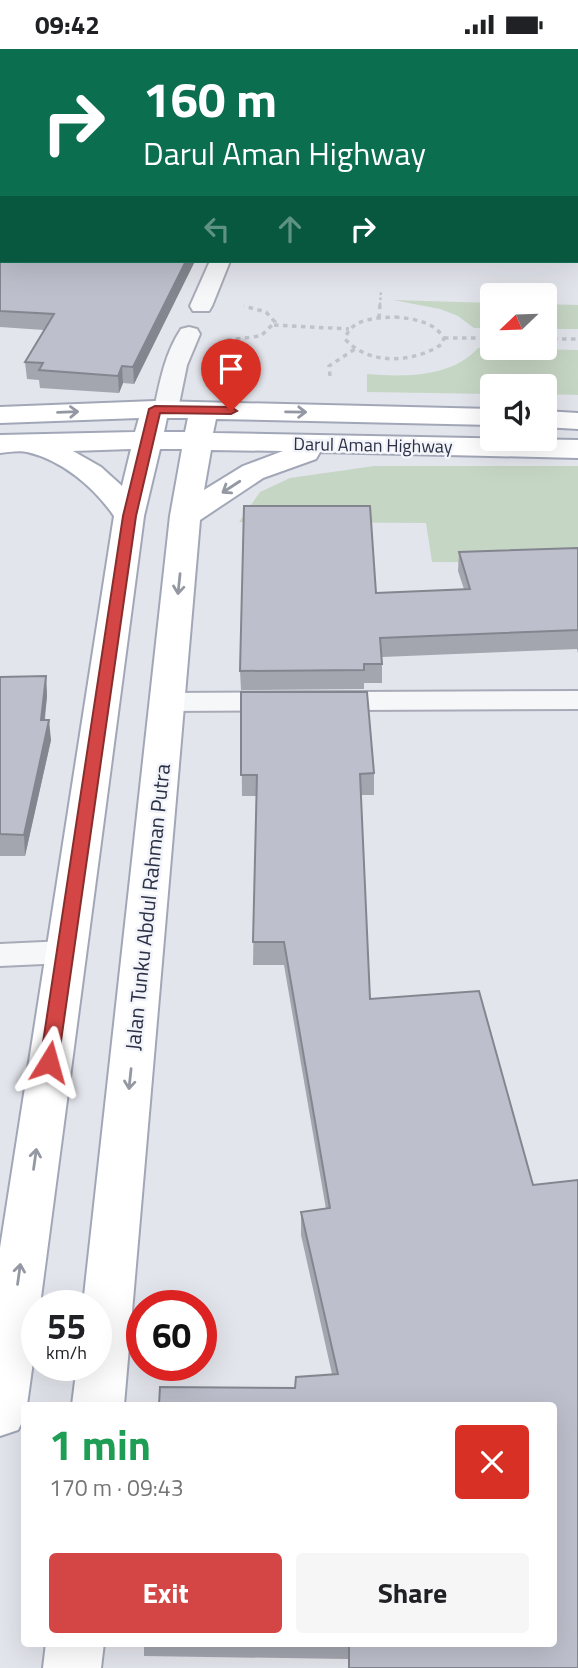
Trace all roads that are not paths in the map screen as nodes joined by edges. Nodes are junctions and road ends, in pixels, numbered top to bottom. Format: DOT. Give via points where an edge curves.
graph roads {
  1 [pos="219,263"];
  2 [pos="201,306"];
  3 [pos="189,334"];
  4 [pos="161,409"];
  5 [pos="203,410"];
  6 [pos="0,415"];
  7 [pos="480,417"];
  8 [pos="557,420"];
  9 [pos="578,421"];
  10 [pos="149,440"];
  11 [pos="198,442"];
  12 [pos="14,443"];
  13 [pos="339,445"];
  14 [pos="578,449"];
  15 [pos="130,516"];
  16 [pos="185,516"];
  17 [pos="578,700"];
  18 [pos="167,702"];
  19 [pos="65,952"];
  20 [pos="0,955"];
  21 [pos="98,1402"];
  22 [pos="0,1415"];
  23 [pos="75,1647"];
  24 [pos="72,1668"];
  1 -- 2 [label="lane"];
  3 -- 4 [label="lane"];
  4 -- 5 [label="main road, Darul Aman Highway"];
  6 -- 4 [label="main road, Darul Aman Highway, one-way"];
  4 -- 10 [label="main road"];
  5 -- 7 [label="main road, Darul Aman Highway, one-way"];
  5 -- 11 [label="main road, Jalan Tunku Abdul Rahman Putra"];
  8 -- 9 [label="main road"];
  10 -- 11 [label="main road, Darul Aman Highway"];
  10 -- 12 [label="main road, Darul Aman Highway"];
  10 -- 15 [label="main road"];
  11 -- 13 [label="main road, Darul Aman Highway"];
  11 -- 16 [label="main road, Jalan Tunku Abdul Rahman Putra"];
  12 -- 15 [label="main road" via="82,465 110,488"];
  13 -- 14 [label="main road, Darul Aman Highway"];
  13 -- 16 [label="main road, one-way" via="253,472"];
  15 -- 19 [label="main road"];
  16 -- 18 [label="main road, Jalan Tunku Abdul Rahman Putra, one-way"];
  17 -- 18 [label="lane"];
  18 -- 21 [label="main road, Jalan Tunku Abdul Rahman Putra, one-way"];
  19 -- 20 [label="lane"];
  22 -- 19 [label="main road, one-way"];
  23 -- 24 [label="main road"];
}
